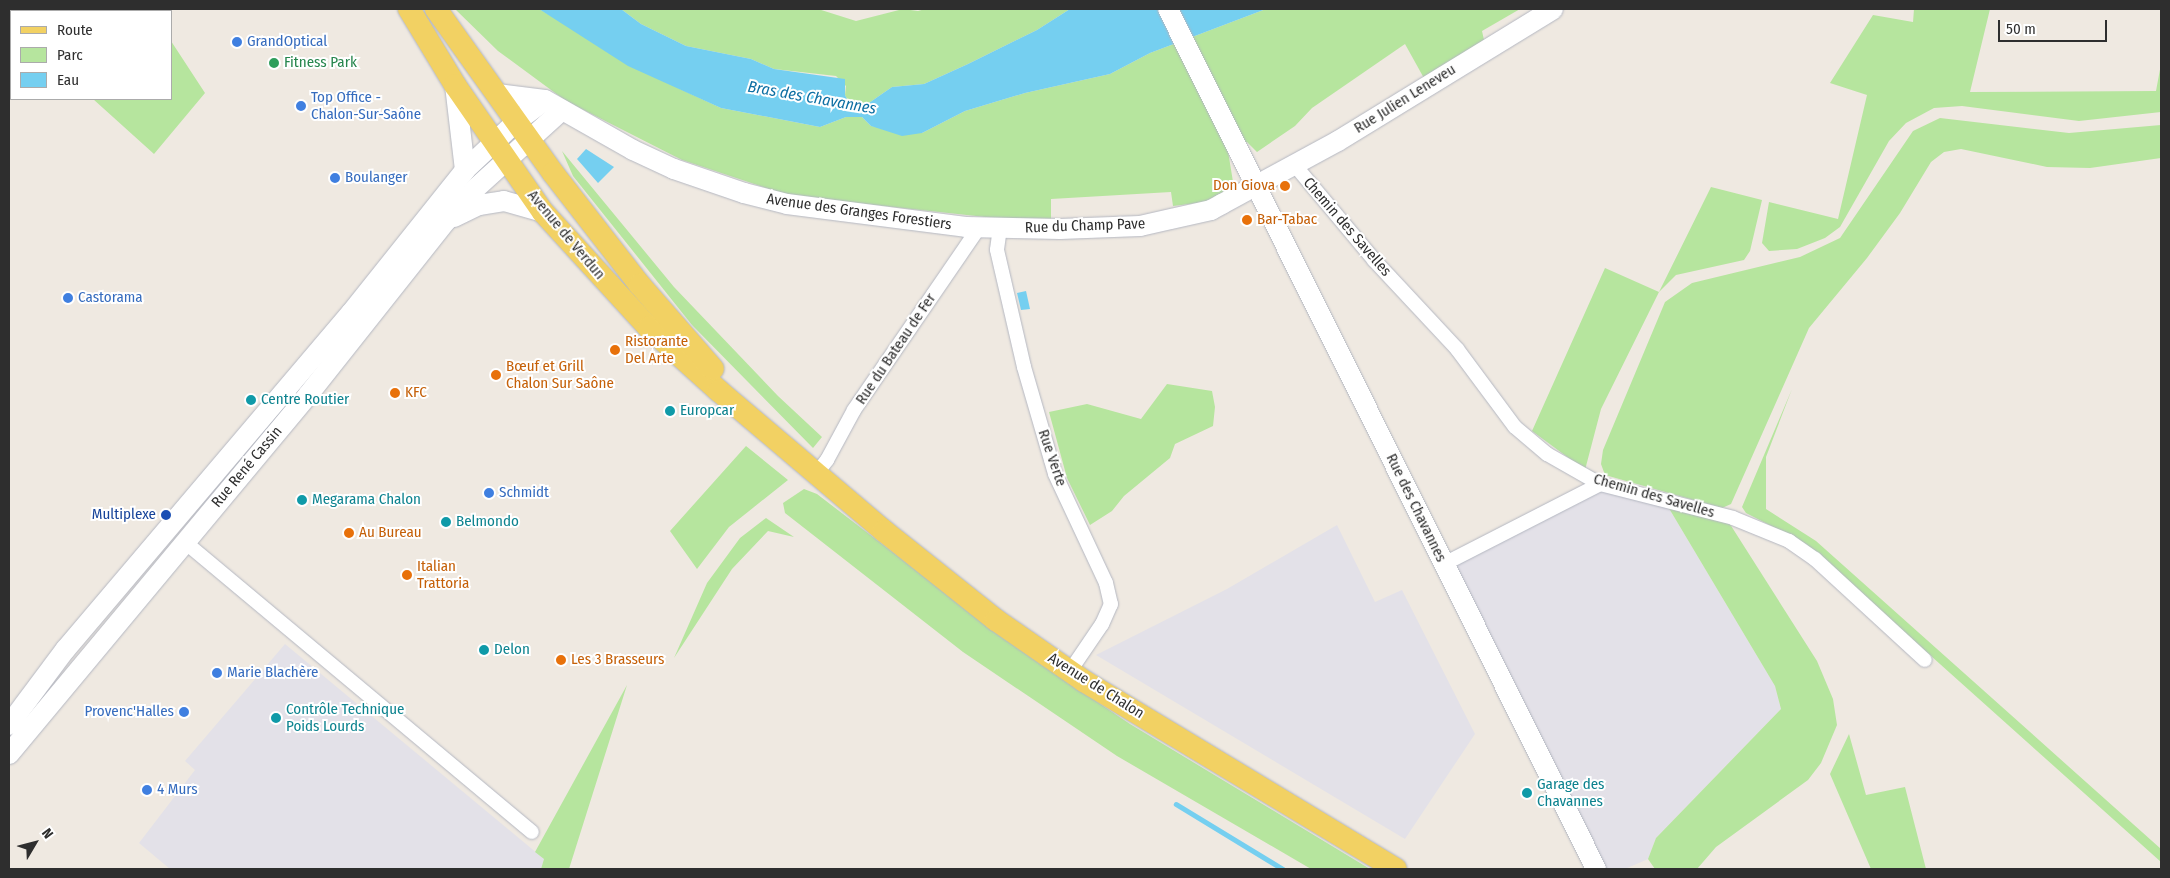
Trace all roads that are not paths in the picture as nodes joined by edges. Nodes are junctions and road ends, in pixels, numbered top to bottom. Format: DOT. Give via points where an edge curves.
graph roads {
  1 [pos="409,9"];
  2 [pos="436,9"];
  3 [pos="1168,9"];
  4 [pos="1553,9"];
  5 [pos="455,85"];
  6 [pos="497,94"];
  7 [pos="554,105"];
  8 [pos="523,131"];
  9 [pos="494,142"];
  10 [pos="506,160"];
  11 [pos="1293,163"];
  12 [pos="466,170"];
  13 [pos="1256,186"];
  14 [pos="543,212"];
  15 [pos="446,221"];
  16 [pos="973,227"];
  17 [pos="1000,228"];
  18 [pos="351,313"];
  19 [pos="308,395"];
  20 [pos="763,426"];
  21 [pos="816,474"];
  22 [pos="211,478"];
  23 [pos="1600,484"];
  24 [pos="185,542"];
  25 [pos="1444,564"];
  26 [pos="1925,660"];
  27 [pos="1070,671"];
  28 [pos="9,725"];
  29 [pos="9,754"];
  30 [pos="532,832"];
  31 [pos="1396,869"];
  32 [pos="1596,869"];
  1 -- 5 [label="main road, Avenue de Verdun"];
  2 -- 6 [label="main road, Avenue de Verdun"];
  3 -- 13 [label="main road, Rue des Chavannes"];
  4 -- 11 [label="main road, Rue Julien Leneveu" via="1338,141"];
  5 -- 9 [label="main road, Avenue de Verdun"];
  5 -- 12 [label="main road"];
  6 -- 7 [label="main road"];
  6 -- 8 [label="main road, Avenue de Verdun"];
  7 -- 8 [label="main road"];
  7 -- 16 [label="main road, Avenue des Granges Forestiers" via="658,161 744,193 787,204"];
  8 -- 9 [label="main road, Rue René Cassin"];
  8 -- 10 [label="main road, Rue René Cassin"];
  8 -- 20 [label="main road, Avenue de Verdun" via="640,285"];
  9 -- 10 [label="main road, Avenue de Verdun"];
  9 -- 12 [label="main road, Rue René Cassin"];
  10 -- 14 [label="main road, Avenue de Verdun"];
  10 -- 15 [label="main road, Rue René Cassin"];
  11 -- 13 [label="main road, Rue Julien Leneveu"];
  11 -- 23 [label="street, Chemin des Savelles" via="1374,260 1457,348 1515,427 1547,454"];
  12 -- 18 [label="main road, Rue René Cassin"];
  13 -- 17 [label="main road, Rue du Champ Pave" via="1211,210 1140,226"];
  13 -- 25 [label="main road, Rue des Chavannes"];
  14 -- 15 [label="main road" via="504,200 479,206"];
  14 -- 20 [label="main road, Avenue de Verdun" via="649,328"];
  15 -- 19 [label="main road, Rue René Cassin"];
  16 -- 17 [label="main road, Rue du Champ Pave"];
  16 -- 21 [label="street, Rue du Bateau de Fer"];
  17 -- 27 [label="street, Rue Verte" via="996,250 1054,474 1106,583 1111,604 1102,624"];
  18 -- 19 [label="main road"];
  18 -- 22 [label="main road, Rue René Cassin"];
  19 -- 24 [label="main road, Rue René Cassin"];
  20 -- 21 [label="main road, Avenue de Verdun"];
  21 -- 27 [label="main road, Avenue de Chalon" via="996,620"];
  22 -- 24 [label="main road"];
  22 -- 28 [label="main road, Rue René Cassin" via="65,650"];
  23 -- 25 [label="street"];
  23 -- 26 [label="street, Chemin des Savelles" via="1741,520 1789,541 1815,559"];
  24 -- 29 [label="main road, Rue René Cassin"];
  24 -- 30 [label="street"];
  25 -- 32 [label="main road, Rue des Chavannes"];
  27 -- 31 [label="main road, Avenue de Chalon"];
}
